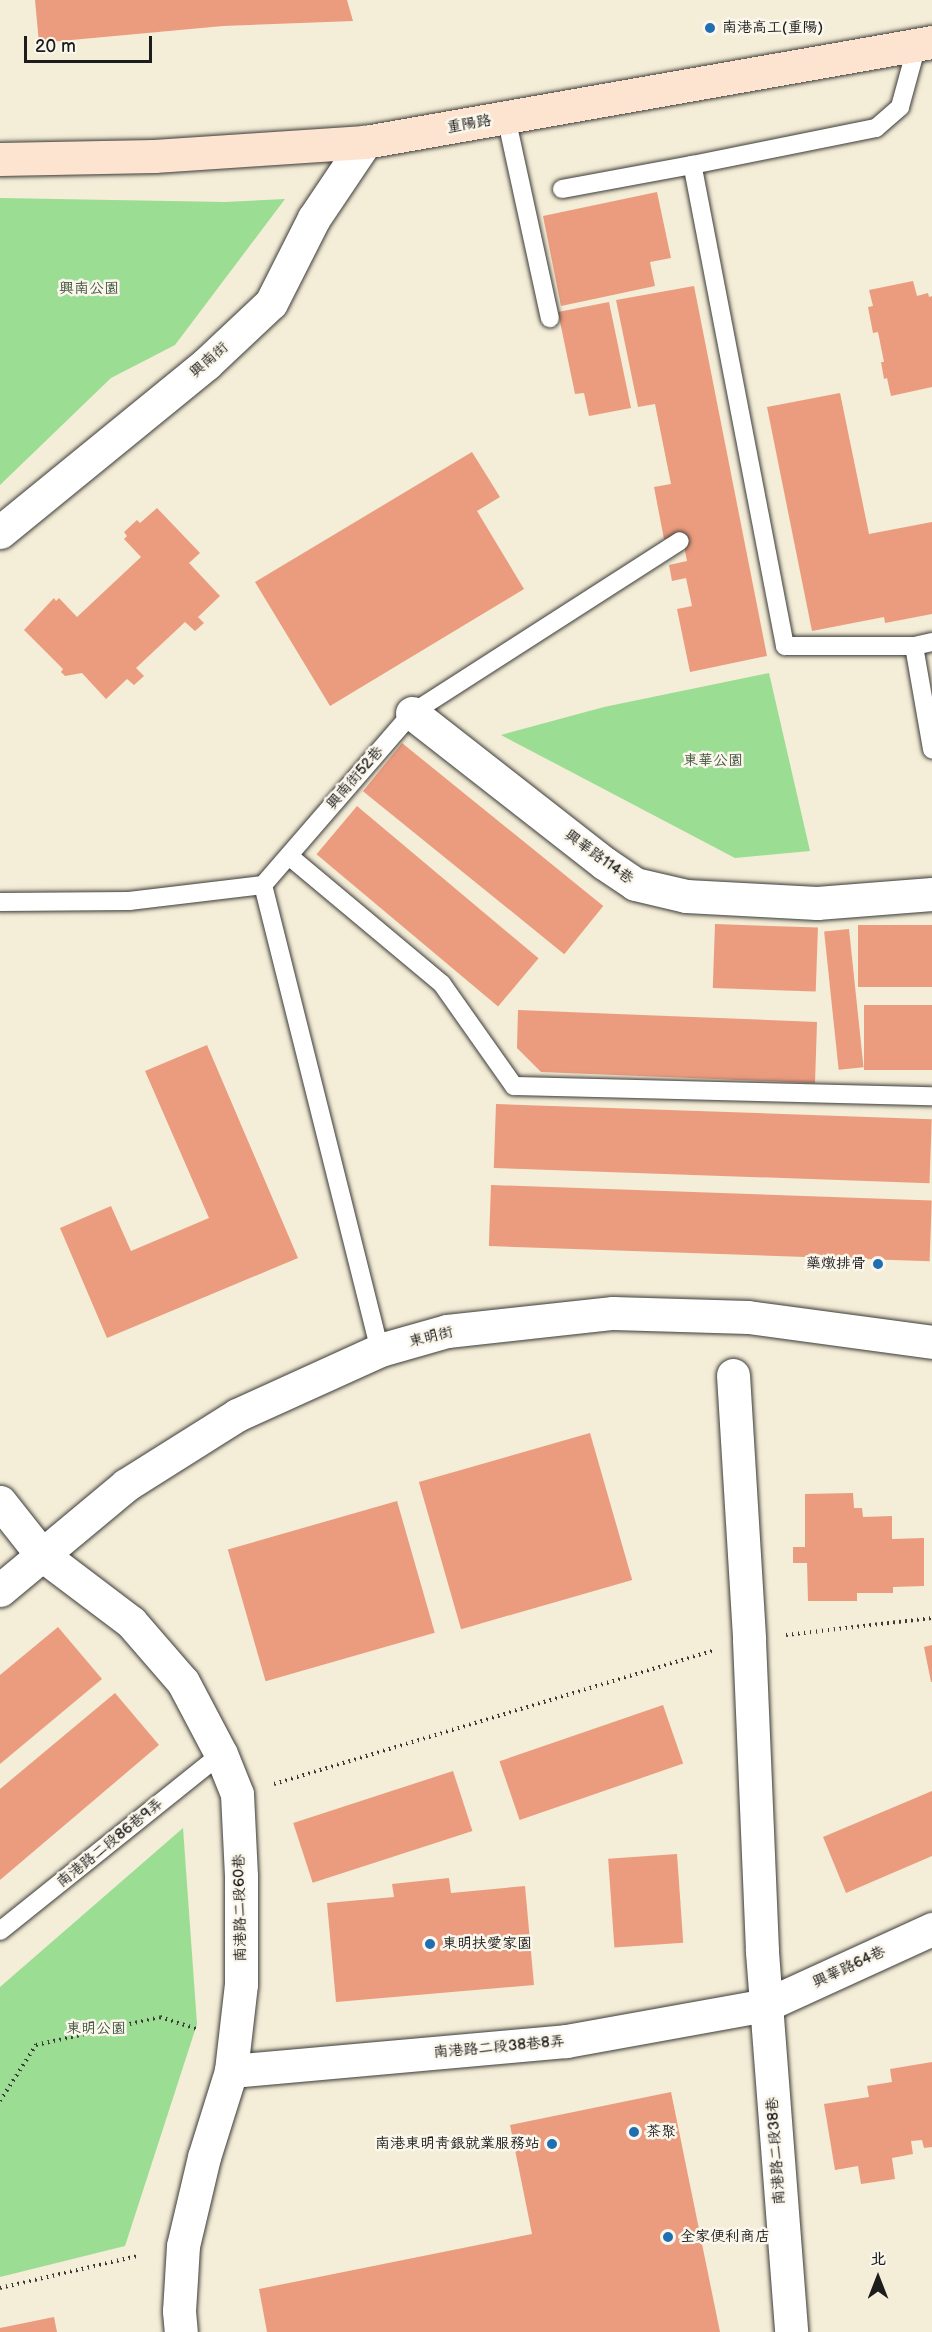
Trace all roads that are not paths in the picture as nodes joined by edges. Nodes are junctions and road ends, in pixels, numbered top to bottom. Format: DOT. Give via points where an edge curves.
graph roads {
  1 [pos="925,43"];
  2 [pos="506,117"];
  3 [pos="365,142"];
  4 [pos="0,159"];
  5 [pos="692,165"];
  6 [pos="562,189"];
  7 [pos="550,318"];
  8 [pos="0,532"];
  9 [pos="680,541"];
  10 [pos="923,644"];
  11 [pos="412,713"];
  12 [pos="932,749"];
  13 [pos="289,856"];
  14 [pos="263,885"];
  15 [pos="932,894"];
  16 [pos="0,902"];
  17 [pos="932,1096"];
  18 [pos="932,1342"];
  19 [pos="380,1350"];
  20 [pos="733,1375"];
  21 [pos="0,1502"];
  22 [pos="41,1554"];
  23 [pos="0,1590"];
  24 [pos="221,1754"];
  25 [pos="932,1929"];
  26 [pos="0,1931"];
  27 [pos="766,2005"];
  28 [pos="231,2071"];
  29 [pos="182,2332"];
  30 [pos="791,2332"];
  1 -- 2 [label="street, 重陽路"];
  1 -- 5 [label="lane" via="900,107 876,128"];
  2 -- 3 [label="street, 重陽路"];
  2 -- 7 [label="lane"];
  3 -- 4 [label="street, 重陽路" via="154,156"];
  3 -- 8 [label="street, 興南街" via="314,218 271,303 206,364"];
  5 -- 6 [label="lane"];
  5 -- 10 [label="lane" via="785,646"];
  9 -- 11 [label="lane, 興南街52巷"];
  10 -- 12 [label="lane"];
  11 -- 13 [label="lane, 興南街52巷"];
  11 -- 15 [label="street, 興華路114巷" via="635,884 686,896 817,903"];
  13 -- 14 [label="lane, 興南街52巷"];
  13 -- 17 [label="lane" via="442,984 514,1086"];
  14 -- 16 [label="lane" via="129,901"];
  14 -- 19 [label="lane"];
  18 -- 19 [label="street, 東明街" via="748,1317 613,1313 447,1331"];
  19 -- 22 [label="street, 東明街" via="237,1415 126,1485"];
  20 -- 27 [label="street, 南港路二段38巷"];
  21 -- 22 [label="street, 南港路二段60巷"];
  22 -- 23 [label="street, 東明街"];
  22 -- 24 [label="street, 南港路二段60巷" via="130,1622 183,1682"];
  24 -- 26 [label="lane, 南港路二段86巷9弄"];
  24 -- 28 [label="street, 南港路二段60巷" via="237,1794 241,1876 241,1983"];
  25 -- 27 [label="street, 興華路64巷"];
  27 -- 28 [label="street, 南港路二段38巷8弄" via="566,2041"];
  27 -- 30 [label="street, 南港路二段38巷"];
  28 -- 29 [label="street, 南港路二段60巷" via="183,2246 179,2311"];
}
